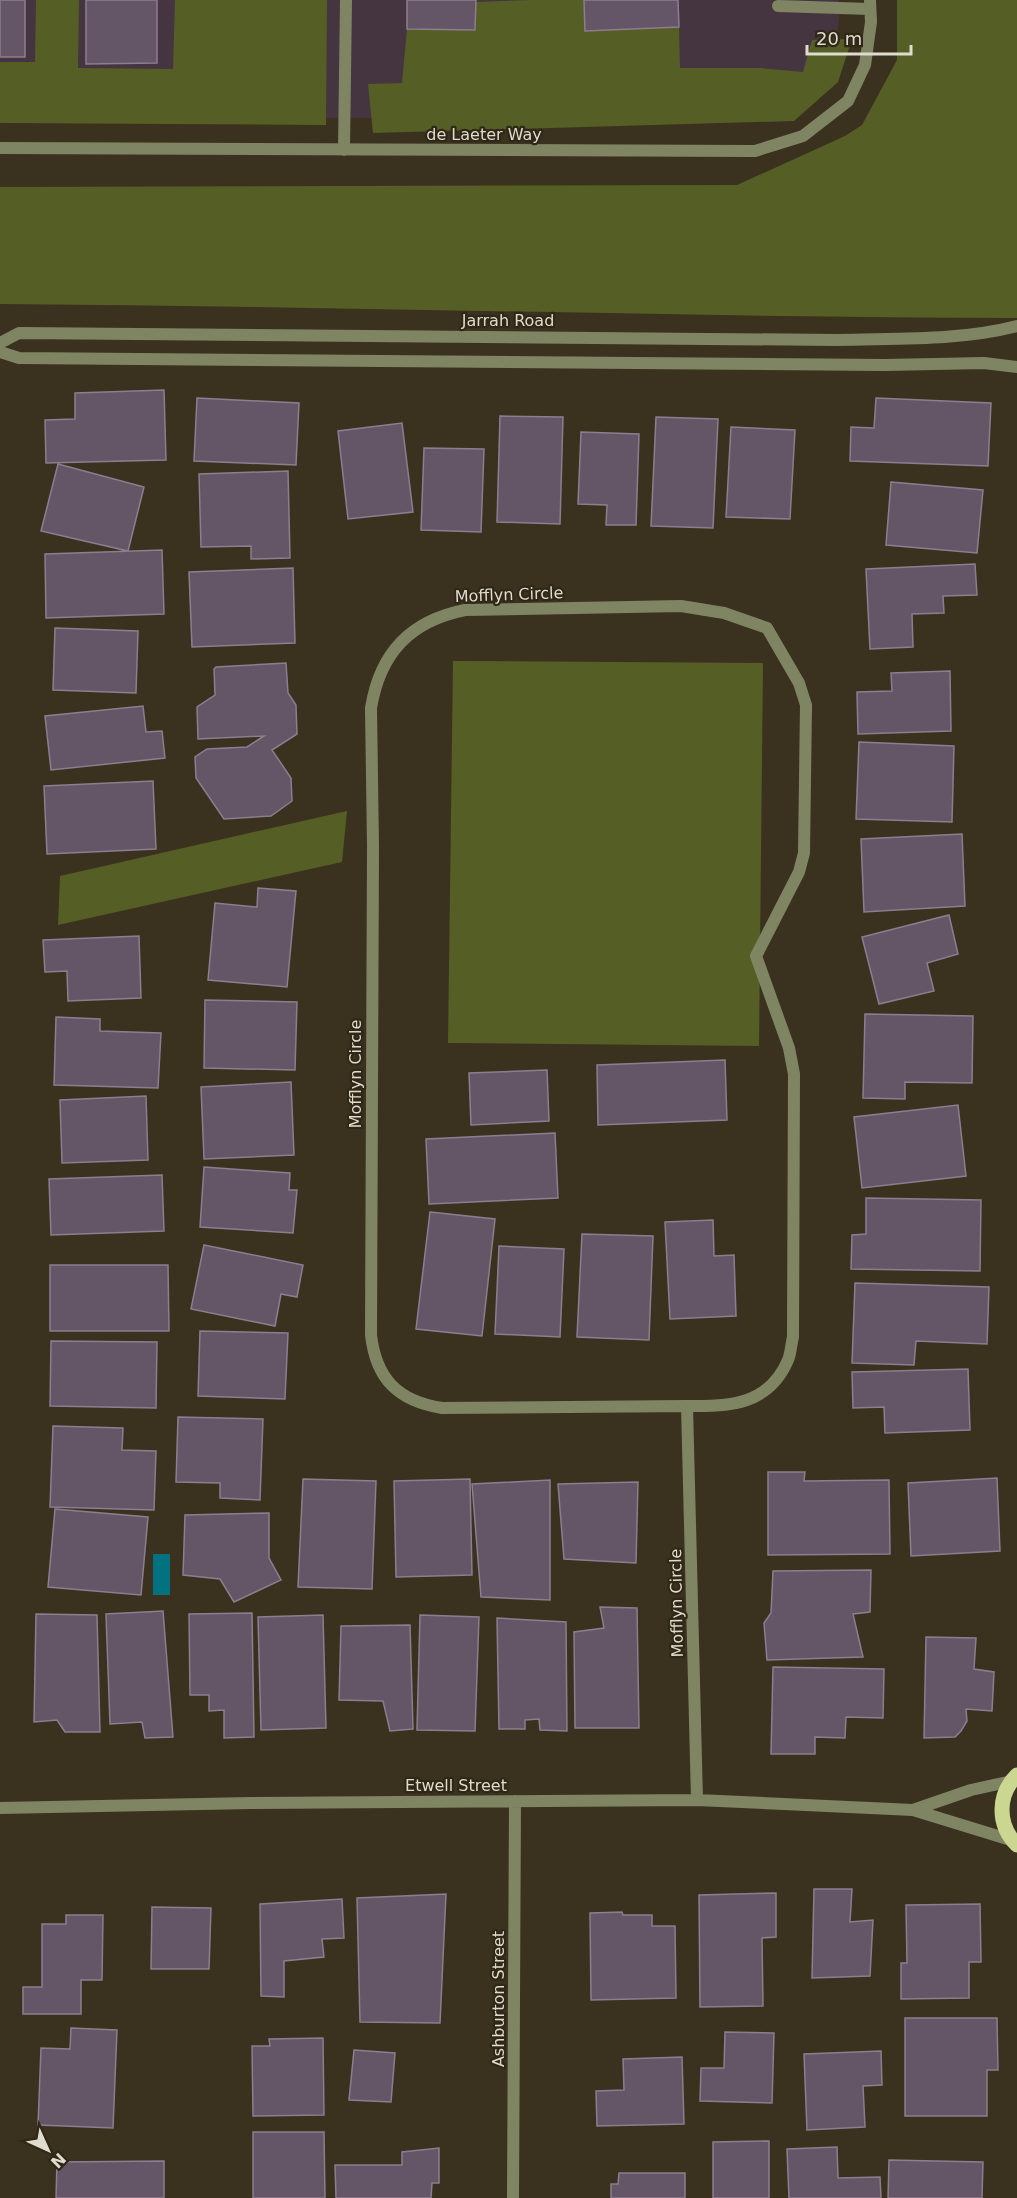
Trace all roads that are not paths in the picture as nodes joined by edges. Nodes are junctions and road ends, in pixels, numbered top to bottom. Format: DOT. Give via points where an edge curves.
graph roads {
  1 [pos="346,0"];
  2 [pos="870,4"];
  3 [pos="778,6"];
  4 [pos="0,148"];
  5 [pos="344,150"];
  6 [pos="1017,326"];
  7 [pos="0,343"];
  8 [pos="0,352"];
  9 [pos="1017,367"];
  10 [pos="687,1406"];
  11 [pos="1015,1775"];
  12 [pos="697,1800"];
  13 [pos="515,1801"];
  14 [pos="0,1808"];
  15 [pos="913,1810"];
  16 [pos="1015,1843"];
  17 [pos="513,2198"];
  1 -- 5 [label="street"];
  2 -- 3 [label="street"];
  2 -- 5 [label="street, de Laeter Way" via="865,65 848,102 803,136 755,151"];
  4 -- 5 [label="street, de Laeter Way"];
  6 -- 7 [label="street, Jarrah Road" via="941,337 836,340 19,333"];
  8 -- 9 [label="street" via="19,358 984,363"];
  10 -- 10 [label="street, Mofflyn Circle" via="723,1407 761,1393 775,1381 788,1359 793,1336 794,1074 789,1048 756,956 799,873 804,853 806,705 799,683 767,628 724,613 681,606 465,610 442,615 399,643 374,688 371,708 373,1354 381,1373 394,1387 427,1406"];
  10 -- 12 [label="street, Mofflyn Circle"];
  11 -- 15 [label="street, Etwell Street"];
  11 -- 16 [label="main road" via="1004,1795 1002,1811 1005,1827"];
  12 -- 13 [label="street, Etwell Street"];
  12 -- 15 [label="street, Etwell Street"];
  13 -- 14 [label="street, Etwell Street"];
  13 -- 17 [label="street, Ashburton Street"];
  15 -- 16 [label="street, Etwell Street"];
}
